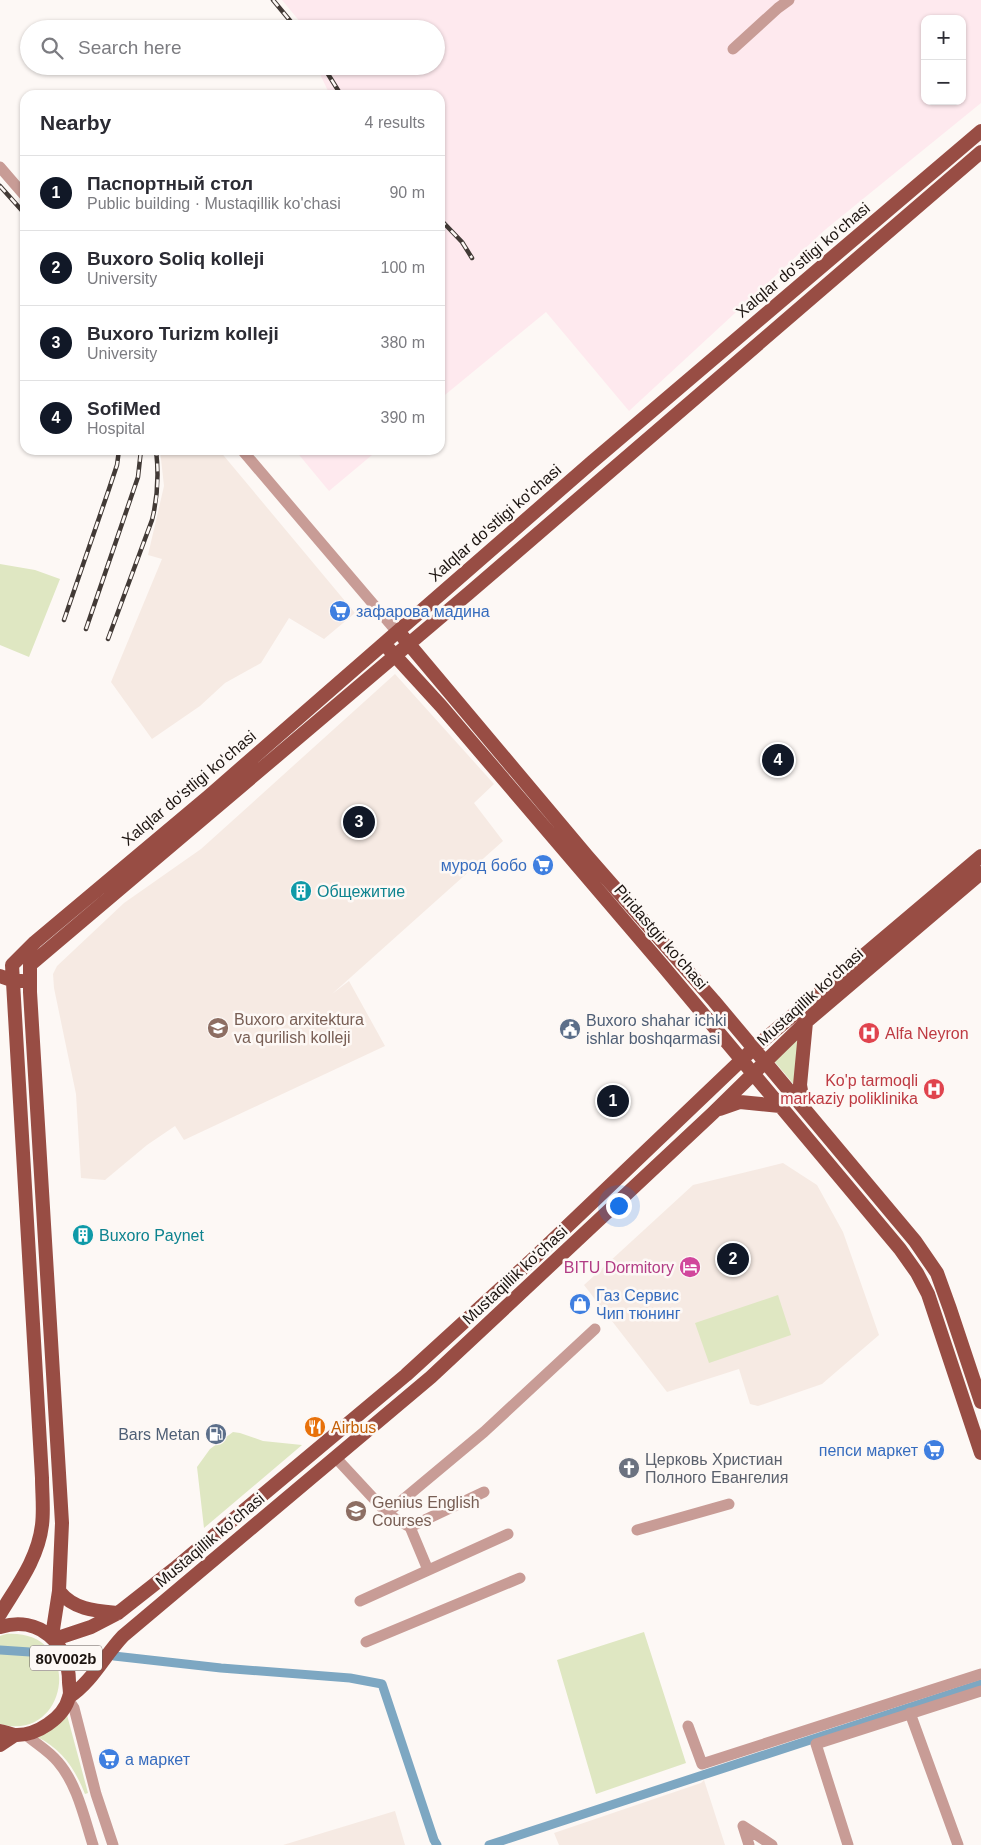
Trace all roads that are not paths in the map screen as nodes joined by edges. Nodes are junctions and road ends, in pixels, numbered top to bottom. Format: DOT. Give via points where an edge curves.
graph roads {
  1 [pos="789,0"];
  2 [pos="733,49"];
  3 [pos="981,131"];
  4 [pos="981,152"];
  5 [pos="0,167"];
  6 [pos="20,190"];
  7 [pos="246,455"];
  8 [pos="397,632"];
  9 [pos="384,643"];
  10 [pos="408,643"];
  11 [pos="395,654"];
  12 [pos="587,856"];
  13 [pos="981,856"];
  14 [pos="577,866"];
  15 [pos="981,873"];
  16 [pos="880,951"];
  17 [pos="6,964"];
  18 [pos="30,965"];
  19 [pos="0,976"];
  20 [pos="31,980"];
  21 [pos="14,981"];
  22 [pos="806,1022"];
  23 [pos="753,1049"];
  24 [pos="741,1060"];
  25 [pos="764,1062"];
  26 [pos="752,1073"];
  27 [pos="780,1106"];
  28 [pos="804,1109"];
  29 [pos="713,1113"];
  30 [pos="505,1284"];
  31 [pos="517,1298"];
  32 [pos="954,1319"];
  33 [pos="938,1324"];
  34 [pos="595,1329"];
  35 [pos="37,1393"];
  36 [pos="54,1393"];
  37 [pos="981,1402"];
  38 [pos="332,1437"];
  39 [pos="981,1453"];
  40 [pos="339,1455"];
  41 [pos="484,1492"];
  42 [pos="729,1504"];
  43 [pos="387,1512"];
  44 [pos="410,1527"];
  45 [pos="637,1530"];
  46 [pos="508,1534"];
  47 [pos="428,1570"];
  48 [pos="520,1578"];
  49 [pos="59,1591"];
  50 [pos="360,1601"];
  51 [pos="118,1613"];
  52 [pos="0,1614"];
  53 [pos="0,1627"];
  54 [pos="53,1637"];
  55 [pos="366,1642"];
  56 [pos="981,1674"];
  57 [pos="981,1691"];
  58 [pos="69,1698"];
  59 [pos="910,1713"];
  60 [pos="688,1726"];
  61 [pos="0,1731"];
  62 [pos="20,1734"];
  63 [pos="0,1745"];
  64 [pos="93,1845"];
  65 [pos="113,1845"];
  66 [pos="749,1845"];
  67 [pos="772,1845"];
  68 [pos="848,1845"];
  69 [pos="958,1845"];
  1 -- 2 [label="street"];
  3 -- 8 [label="main road, Xalqlar do'stligi ko'chasi"];
  4 -- 10 [label="main road, Xalqlar do'stligi ko'chasi"];
  5 -- 6 [label="street"];
  7 -- 8 [label="street"];
  8 -- 9 [label="main road, Xalqlar do'stligi ko'chasi"];
  8 -- 10 [label="main road, Piridastgir ko'chasi"];
  9 -- 11 [label="main road, Piridastgir ko'chasi"];
  9 -- 17 [label="main road, Xalqlar do'stligi ko'chasi" via="209,796"];
  10 -- 11 [label="main road, Xalqlar do'stligi ko'chasi"];
  10 -- 12 [label="main road, Piridastgir ko'chasi"];
  11 -- 14 [label="main road, Piridastgir ko'chasi"];
  11 -- 18 [label="main road, Xalqlar do'stligi ko'chasi"];
  12 -- 14 [label="main road"];
  12 -- 23 [label="main road, Piridastgir ko'chasi"];
  13 -- 16 [label="main road, Mustaqillik ko'chasi / 80V002b"];
  14 -- 24 [label="main road, Piridastgir ko'chasi"];
  15 -- 16 [label="main road, Mustaqillik ko'chasi / 80V002b"];
  16 -- 22 [label="main road, Mustaqillik ko'chasi / 80V002b"];
  16 -- 23 [label="main road, Mustaqillik ko'chasi / 80V002b"];
  17 -- 18 [label="main road"];
  17 -- 21 [label="main road"];
  18 -- 20 [label="main road"];
  19 -- 21 [label="main road"];
  20 -- 21 [label="main road"];
  20 -- 36 [label="main road"];
  21 -- 35 [label="main road"];
  22 -- 25 [label="main road, Mustaqillik ko'chasi / 80V002b"];
  22 -- 28 [label="main road" via="800,1085"];
  23 -- 24 [label="main road, Mustaqillik ko'chasi / 80V002b"];
  23 -- 25 [label="main road, Piridastgir ko'chasi"];
  24 -- 26 [label="main road, Piridastgir ko'chasi"];
  24 -- 30 [label="main road, Mustaqillik ko'chasi / 80V002b"];
  25 -- 26 [label="main road, Mustaqillik ko'chasi / 80V002b"];
  25 -- 28 [label="main road, Piridastgir ko'chasi"];
  26 -- 27 [label="main road, Piridastgir ko'chasi"];
  26 -- 29 [label="main road, Mustaqillik ko'chasi / 80V002b"];
  27 -- 29 [label="main road" via="740,1102"];
  27 -- 33 [label="main road, Piridastgir ko'chasi" via="900,1249 928,1294"];
  28 -- 32 [label="main road, Piridastgir ko'chasi" via="919,1246 936,1273"];
  29 -- 31 [label="main road, Mustaqillik ko'chasi / 80V002b"];
  30 -- 31 [label="main road"];
  30 -- 38 [label="main road, Mustaqillik ko'chasi / 80V002b" via="406,1375"];
  31 -- 40 [label="main road, Mustaqillik ko'chasi / 80V002b" via="431,1378"];
  32 -- 33 [label="main road"];
  32 -- 37 [label="main road, Piridastgir ko'chasi"];
  33 -- 39 [label="main road, Piridastgir ko'chasi"];
  34 -- 43 [label="street" via="484,1432"];
  35 -- 36 [label="main road"];
  35 -- 52 [label="main road" via="43,1523 38,1549"];
  36 -- 49 [label="main road" via="62,1523"];
  38 -- 40 [label="main road"];
  38 -- 51 [label="main road, Mustaqillik ko'chasi / 80V002b"];
  40 -- 43 [label="street"];
  40 -- 58 [label="main road, Mustaqillik ko'chasi / 80V002b" via="123,1636 81,1689"];
  41 -- 44 [label="street"];
  42 -- 45 [label="street"];
  43 -- 44 [label="street"];
  44 -- 47 [label="street"];
  46 -- 47 [label="street"];
  47 -- 50 [label="street"];
  48 -- 55 [label="street"];
  49 -- 51 [label="main road" via="65,1599 80,1607"];
  49 -- 54 [label="main road"];
  51 -- 54 [label="main road, Mustaqillik ko'chasi / 80V002b" via="97,1624"];
  53 -- 54 [label="main road, 80V002b" via="28,1625"];
  54 -- 58 [label="main road, 80V002b" via="68,1665"];
  56 -- 60 [label="street" via="702,1764"];
  57 -- 59 [label="street"];
  58 -- 62 [label="main road, 80V002b" via="57,1716 43,1728"];
  58 -- 65 [label="street"];
  59 -- 68 [label="street" via="816,1744"];
  59 -- 69 [label="street"];
  61 -- 62 [label="main road"];
  62 -- 63 [label="main road, 80V002b"];
  62 -- 64 [label="street" via="45,1749 68,1777"];
  66 -- 67 [label="street" via="743,1826"];
}
